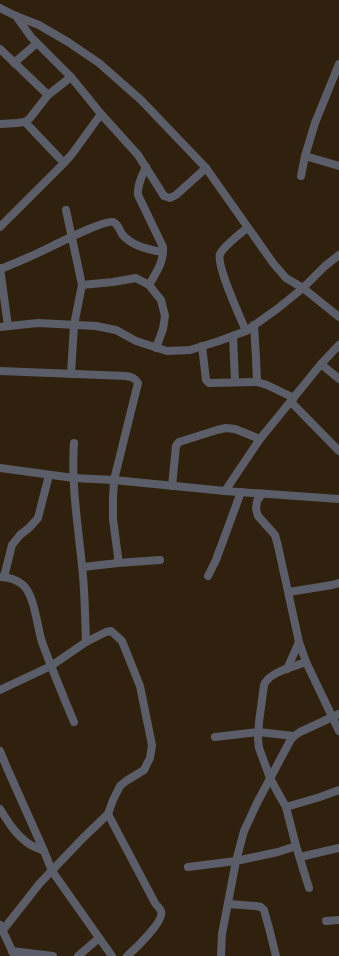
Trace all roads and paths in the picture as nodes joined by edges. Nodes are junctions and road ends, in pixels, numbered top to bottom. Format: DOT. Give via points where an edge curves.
graph roads {
  1 [pos="0,8"];
  2 [pos="16,16"];
  3 [pos="37,43"];
  4 [pos="0,49"];
  5 [pos="14,63"];
  6 [pos="339,64"];
  7 [pos="71,77"];
  8 [pos="48,95"];
  9 [pos="101,114"];
  10 [pos="25,122"];
  11 [pos="0,124"];
  12 [pos="305,156"];
  13 [pos="64,164"];
  14 [pos="339,166"];
  15 [pos="146,167"];
  16 [pos="206,168"];
  17 [pos="301,176"];
  18 [pos="66,210"];
  19 [pos="0,227"];
  20 [pos="247,228"];
  21 [pos="72,237"];
  22 [pos="163,252"];
  23 [pos="339,255"];
  24 [pos="0,268"];
  25 [pos="82,285"];
  26 [pos="149,285"];
  27 [pos="303,288"];
  28 [pos="339,317"];
  29 [pos="74,325"];
  30 [pos="254,325"];
  31 [pos="4,326"];
  32 [pos="246,331"];
  33 [pos="233,336"];
  34 [pos="339,345"];
  35 [pos="202,346"];
  36 [pos="156,348"];
  37 [pos="321,364"];
  38 [pos="0,371"];
  39 [pos="71,374"];
  40 [pos="339,379"];
  41 [pos="235,382"];
  42 [pos="257,382"];
  43 [pos="292,400"];
  44 [pos="260,439"];
  45 [pos="74,443"];
  46 [pos="339,451"];
  47 [pos="0,468"];
  48 [pos="49,475"];
  49 [pos="74,478"];
  50 [pos="114,480"];
  51 [pos="172,486"];
  52 [pos="225,491"];
  53 [pos="241,492"];
  54 [pos="262,494"];
  55 [pos="339,499"];
  56 [pos="160,560"];
  57 [pos="118,563"];
  58 [pos="83,567"];
  59 [pos="208,576"];
  60 [pos="2,577"];
  61 [pos="339,583"];
  62 [pos="289,592"];
  63 [pos="86,642"];
  64 [pos="299,642"];
  65 [pos="306,662"];
  66 [pos="51,666"];
  67 [pos="286,669"];
  68 [pos="0,690"];
  69 [pos="336,715"];
  70 [pos="74,722"];
  71 [pos="339,731"];
  72 [pos="258,732"];
  73 [pos="294,736"];
  74 [pos="215,737"];
  75 [pos="0,751"];
  76 [pos="270,778"];
  77 [pos="339,790"];
  78 [pos="286,807"];
  79 [pos="0,809"];
  80 [pos="108,814"];
  81 [pos="296,846"];
  82 [pos="339,848"];
  83 [pos="44,851"];
  84 [pos="300,857"];
  85 [pos="236,861"];
  86 [pos="188,867"];
  87 [pos="52,871"];
  88 [pos="309,888"];
  89 [pos="228,904"];
  90 [pos="339,920"];
  91 [pos="326,921"];
  92 [pos="1,927"];
  93 [pos="99,938"];
  94 [pos="13,953"];
  95 [pos="53,956"];
  96 [pos="78,956"];
  97 [pos="112,956"];
  98 [pos="127,956"];
  99 [pos="221,956"];
  100 [pos="276,956"];
  1 -- 2 [label="street"];
  2 -- 3 [label="street"];
  2 -- 16 [label="street" via="48,30 99,63 141,100"];
  3 -- 5 [label="street"];
  3 -- 7 [label="street"];
  4 -- 5 [label="street"];
  5 -- 8 [label="street"];
  6 -- 12 [label="street" via="315,123"];
  7 -- 8 [label="street"];
  7 -- 9 [label="street"];
  8 -- 10 [label="street"];
  9 -- 13 [label="street"];
  9 -- 15 [label="street"];
  10 -- 11 [label="street"];
  10 -- 13 [label="street"];
  12 -- 14 [label="street"];
  12 -- 17 [label="street"];
  13 -- 19 [label="street"];
  15 -- 16 [label="street" via="164,196 170,198"];
  15 -- 22 [label="street" via="137,190"];
  16 -- 20 [label="street"];
  18 -- 21 [label="street"];
  20 -- 27 [label="street" via="286,278"];
  20 -- 32 [label="street" via="223,249 220,255 226,283"];
  21 -- 22 [label="street" via="106,222 113,222 129,240 144,248"];
  21 -- 24 [label="street"];
  21 -- 25 [label="street"];
  22 -- 26 [label="street" via="163,258"];
  23 -- 27 [label="street"];
  24 -- 31 [label="street"];
  25 -- 26 [label="street" via="136,278"];
  25 -- 29 [label="street"];
  26 -- 36 [label="street" via="161,300 165,316"];
  27 -- 28 [label="street"];
  27 -- 30 [label="street"];
  29 -- 31 [label="street" via="38,323"];
  29 -- 36 [label="street" via="116,330"];
  29 -- 39 [label="street"];
  30 -- 32 [label="street"];
  30 -- 42 [label="street"];
  32 -- 33 [label="street"];
  33 -- 35 [label="street"];
  33 -- 41 [label="street"];
  34 -- 37 [label="street"];
  35 -- 36 [label="street" via="190,350 167,351"];
  35 -- 41 [label="street" via="208,383"];
  37 -- 40 [label="street"];
  37 -- 43 [label="street"];
  38 -- 39 [label="street"];
  39 -- 50 [label="street" via="126,376 138,383"];
  41 -- 42 [label="street"];
  42 -- 43 [label="street"];
  43 -- 44 [label="street"];
  43 -- 46 [label="street"];
  44 -- 51 [label="street" via="226,428 179,442 176,446"];
  44 -- 52 [label="street"];
  45 -- 49 [label="street"];
  47 -- 48 [label="street"];
  48 -- 49 [label="street"];
  48 -- 60 [label="street" via="38,518 12,545"];
  49 -- 50 [label="street"];
  49 -- 58 [label="street"];
  50 -- 51 [label="street"];
  50 -- 57 [label="street" via="113,519"];
  51 -- 52 [label="street"];
  52 -- 53 [label="street"];
  53 -- 54 [label="street"];
  53 -- 59 [label="street"];
  54 -- 55 [label="street"];
  54 -- 62 [label="street" via="256,501 256,509 258,516 274,535"];
  56 -- 57 [label="street"];
  57 -- 58 [label="street"];
  58 -- 63 [label="street"];
  60 -- 66 [label="street" via="13,579 23,585 30,596"];
  61 -- 62 [label="street"];
  62 -- 64 [label="street"];
  63 -- 66 [label="street"];
  63 -- 80 [label="street" via="111,631 122,641 140,686 152,745 150,758 144,770 120,786"];
  64 -- 65 [label="street"];
  64 -- 67 [label="street"];
  65 -- 67 [label="street"];
  65 -- 69 [label="street"];
  66 -- 68 [label="street"];
  66 -- 70 [label="street"];
  67 -- 72 [label="street" via="271,676 264,685"];
  69 -- 71 [label="street"];
  69 -- 73 [label="street"];
  72 -- 73 [label="street"];
  72 -- 74 [label="street"];
  72 -- 76 [label="street" via="260,748"];
  73 -- 76 [label="street"];
  75 -- 83 [label="street"];
  76 -- 78 [label="street"];
  76 -- 85 [label="street" via="244,831"];
  77 -- 78 [label="street"];
  78 -- 81 [label="street"];
  79 -- 83 [label="street" via="20,837"];
  80 -- 87 [label="street"];
  80 -- 98 [label="street" via="154,903 161,911 158,923"];
  81 -- 84 [label="street"];
  81 -- 85 [label="street"];
  82 -- 84 [label="street"];
  83 -- 87 [label="street"];
  84 -- 88 [label="street"];
  85 -- 86 [label="street"];
  85 -- 89 [label="street"];
  87 -- 92 [label="street"];
  87 -- 93 [label="street"];
  89 -- 99 [label="street"];
  89 -- 100 [label="street" via="256,906 264,910"];
  90 -- 91 [label="street"];
  92 -- 94 [label="street"];
  93 -- 96 [label="street"];
  93 -- 97 [label="street"];
  94 -- 95 [label="street"];
}
